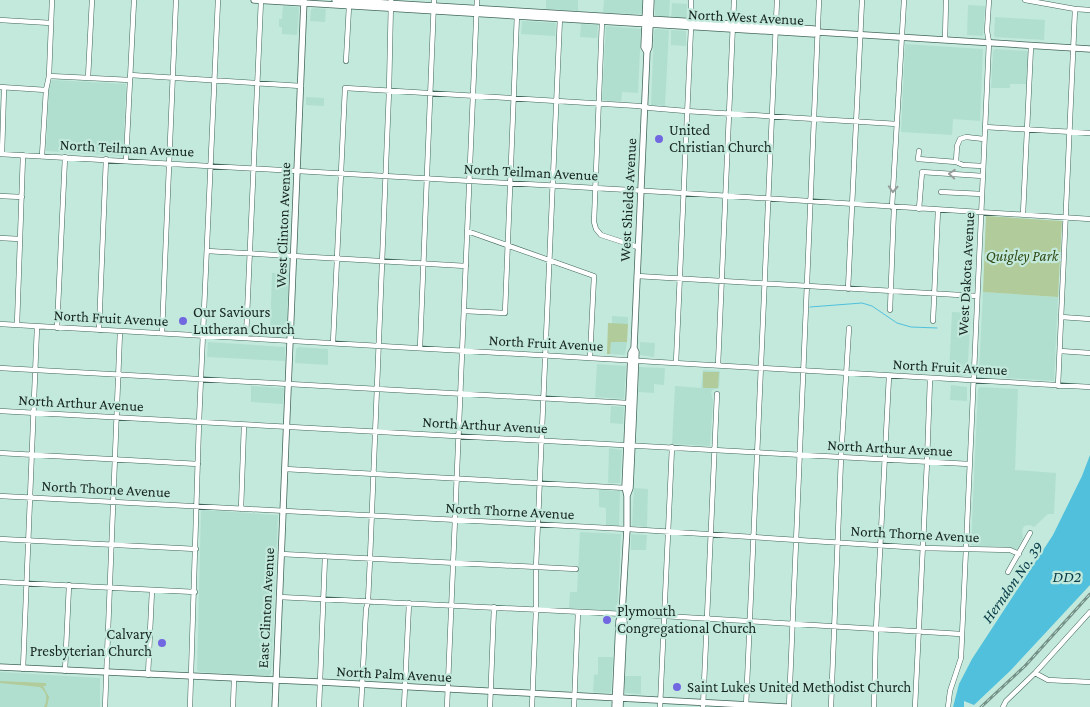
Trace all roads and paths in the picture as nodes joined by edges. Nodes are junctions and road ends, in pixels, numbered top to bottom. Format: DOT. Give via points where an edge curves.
graph roads {
  1 [pos="52,0"];
  2 [pos="92,0"];
  3 [pos="134,0"];
  4 [pos="176,0"];
  5 [pos="218,0"];
  6 [pos="254,0"];
  7 [pos="261,0"];
  8 [pos="335,0"];
  9 [pos="477,0"];
  10 [pos="646,0"];
  11 [pos="652,0"];
  12 [pos="691,0"];
  13 [pos="734,0"];
  14 [pos="777,0"];
  15 [pos="819,0"];
  16 [pos="862,0"];
  17 [pos="904,0"];
  18 [pos="946,0"];
  19 [pos="989,0"];
  20 [pos="1025,0"];
  21 [pos="304,2"];
  22 [pos="348,2"];
  23 [pos="1058,3"];
  24 [pos="391,4"];
  25 [pos="434,6"];
  26 [pos="1075,9"];
  27 [pos="1090,10"];
  28 [pos="476,11"];
  29 [pos="517,14"];
  30 [pos="560,16"];
  31 [pos="0,20"];
  32 [pos="602,21"];
  33 [pos="648,21"];
  34 [pos="51,23"];
  35 [pos="691,24"];
  36 [pos="733,27"];
  37 [pos="775,29"];
  38 [pos="817,32"];
  39 [pos="861,34"];
  40 [pos="902,37"];
  41 [pos="944,40"];
  42 [pos="989,42"];
  43 [pos="1031,46"];
  44 [pos="1073,48"];
  45 [pos="1090,49"];
  46 [pos="346,61"];
  47 [pos="49,76"];
  48 [pos="130,77"];
  49 [pos="88,78"];
  50 [pos="173,78"];
  51 [pos="215,81"];
  52 [pos="257,84"];
  53 [pos="301,86"];
  54 [pos="2,88"];
  55 [pos="46,90"];
  56 [pos="389,91"];
  57 [pos="431,93"];
  58 [pos="473,96"];
  59 [pos="515,98"];
  60 [pos="557,101"];
  61 [pos="599,104"];
  62 [pos="644,107"];
  63 [pos="686,111"];
  64 [pos="729,114"];
  65 [pos="771,116"];
  66 [pos="813,119"];
  67 [pos="857,122"];
  68 [pos="897,124"];
  69 [pos="985,127"];
  70 [pos="1027,130"];
  71 [pos="1069,133"];
  72 [pos="1090,134"];
  73 [pos="984,139"];
  74 [pos="919,151"];
  75 [pos="1,154"];
  76 [pos="23,155"];
  77 [pos="42,156"];
  78 [pos="65,157"];
  79 [pos="106,159"];
  80 [pos="126,160"];
  81 [pos="956,162"];
  82 [pos="169,164"];
  83 [pos="210,166"];
  84 [pos="983,166"];
  85 [pos="254,168"];
  86 [pos="298,171"];
  87 [pos="341,173"];
  88 [pos="385,176"];
  89 [pos="983,176"];
  90 [pos="428,178"];
  91 [pos="469,181"];
  92 [pos="511,183"];
  93 [pos="553,186"];
  94 [pos="595,188"];
  95 [pos="640,191"];
  96 [pos="941,192"];
  97 [pos="682,193"];
  98 [pos="982,194"];
  99 [pos="0,196"];
  100 [pos="725,196"];
  101 [pos="22,197"];
  102 [pos="768,199"];
  103 [pos="811,202"];
  104 [pos="853,204"];
  105 [pos="893,207"];
  106 [pos="919,209"];
  107 [pos="938,210"];
  108 [pos="981,211"];
  109 [pos="1023,214"];
  110 [pos="1066,217"];
  111 [pos="1090,218"];
  112 [pos="467,231"];
  113 [pos="0,238"];
  114 [pos="20,239"];
  115 [pos="508,246"];
  116 [pos="638,247"];
  117 [pos="207,251"];
  118 [pos="250,253"];
  119 [pos="294,256"];
  120 [pos="337,258"];
  121 [pos="550,260"];
  122 [pos="382,261"];
  123 [pos="424,264"];
  124 [pos="466,266"];
  125 [pos="637,276"];
  126 [pos="679,279"];
  127 [pos="722,281"];
  128 [pos="764,283"];
  129 [pos="807,286"];
  130 [pos="848,289"];
  131 [pos="890,291"];
  132 [pos="935,294"];
  133 [pos="977,296"];
  134 [pos="464,310"];
  135 [pos="890,310"];
  136 [pos="1061,317"];
  137 [pos="1090,319"];
  138 [pos="933,321"];
  139 [pos="0,324"];
  140 [pos="17,325"];
  141 [pos="37,327"];
  142 [pos="57,328"];
  143 [pos="849,328"];
  144 [pos="99,330"];
  145 [pos="120,331"];
  146 [pos="162,334"];
  147 [pos="203,336"];
  148 [pos="246,338"];
  149 [pos="290,341"];
  150 [pos="333,343"];
  151 [pos="378,346"];
  152 [pos="420,348"];
  153 [pos="462,350"];
  154 [pos="1060,351"];
  155 [pos="1090,353"];
  156 [pos="546,355"];
  157 [pos="590,358"];
  158 [pos="633,360"];
  159 [pos="676,363"];
  160 [pos="718,366"];
  161 [pos="0,368"];
  162 [pos="760,368"];
  163 [pos="35,371"];
  164 [pos="803,371"];
  165 [pos="847,373"];
  166 [pos="118,376"];
  167 [pos="889,376"];
  168 [pos="202,378"];
  169 [pos="930,379"];
  170 [pos="974,381"];
  171 [pos="289,384"];
  172 [pos="1058,386"];
  173 [pos="1090,387"];
  174 [pos="377,389"];
  175 [pos="460,394"];
  176 [pos="717,394"];
  177 [pos="544,398"];
  178 [pos="628,403"];
  179 [pos="0,411"];
  180 [pos="33,414"];
  181 [pos="116,418"];
  182 [pos="199,422"];
  183 [pos="633,424"];
  184 [pos="244,425"];
  185 [pos="287,426"];
  186 [pos="375,431"];
  187 [pos="458,436"];
  188 [pos="542,440"];
  189 [pos="629,445"];
  190 [pos="672,447"];
  191 [pos="714,450"];
  192 [pos="756,452"];
  193 [pos="0,453"];
  194 [pos="32,455"];
  195 [pos="798,455"];
  196 [pos="841,458"];
  197 [pos="114,460"];
  198 [pos="884,460"];
  199 [pos="928,462"];
  200 [pos="198,464"];
  201 [pos="969,464"];
  202 [pos="285,469"];
  203 [pos="372,473"];
  204 [pos="456,478"];
  205 [pos="540,482"];
  206 [pos="627,488"];
  207 [pos="0,496"];
  208 [pos="30,497"];
  209 [pos="112,502"];
  210 [pos="197,506"];
  211 [pos="240,508"];
  212 [pos="284,511"];
  213 [pos="371,515"];
  214 [pos="455,521"];
  215 [pos="538,525"];
  216 [pos="626,529"];
  217 [pos="668,532"];
  218 [pos="1030,533"];
  219 [pos="711,534"];
  220 [pos="752,538"];
  221 [pos="0,539"];
  222 [pos="796,540"];
  223 [pos="28,541"];
  224 [pos="838,543"];
  225 [pos="110,545"];
  226 [pos="880,545"];
  227 [pos="923,548"];
  228 [pos="196,549"];
  229 [pos="966,549"];
  230 [pos="281,554"];
  231 [pos="1019,554"];
  232 [pos="325,556"];
  233 [pos="370,559"];
  234 [pos="453,562"];
  235 [pos="536,567"];
  236 [pos="576,569"];
  237 [pos="1008,572"];
  238 [pos="0,582"];
  239 [pos="27,584"];
  240 [pos="69,585"];
  241 [pos="109,588"];
  242 [pos="152,590"];
  243 [pos="195,592"];
  244 [pos="279,597"];
  245 [pos="324,598"];
  246 [pos="368,600"];
  247 [pos="409,603"];
  248 [pos="451,605"];
  249 [pos="494,607"];
  250 [pos="536,610"];
  251 [pos="578,612"];
  252 [pos="1090,612"];
  253 [pos="622,614"];
  254 [pos="664,616"];
  255 [pos="706,619"];
  256 [pos="749,622"];
  257 [pos="792,624"];
  258 [pos="834,626"];
  259 [pos="876,629"];
  260 [pos="919,632"];
  261 [pos="961,634"];
  262 [pos="0,668"];
  263 [pos="23,669"];
  264 [pos="65,671"];
  265 [pos="106,673"];
  266 [pos="1035,673"];
  267 [pos="148,675"];
  268 [pos="192,677"];
  269 [pos="234,678"];
  270 [pos="276,680"];
  271 [pos="320,682"];
  272 [pos="1090,682"];
  273 [pos="362,685"];
  274 [pos="405,688"];
  275 [pos="447,690"];
  276 [pos="491,692"];
  277 [pos="533,694"];
  278 [pos="574,696"];
  279 [pos="618,698"];
  280 [pos="660,700"];
  281 [pos="703,705"];
  282 [pos="746,706"];
  283 [pos="105,707"];
  284 [pos="190,707"];
  285 [pos="233,707"];
  286 [pos="275,707"];
  287 [pos="319,707"];
  288 [pos="361,707"];
  289 [pos="404,707"];
  290 [pos="446,707"];
  291 [pos="490,707"];
  292 [pos="532,707"];
  293 [pos="574,707"];
  294 [pos="615,707"];
  295 [pos="620,707"];
  296 [pos="660,707"];
  297 [pos="787,707"];
  298 [pos="831,707"];
  299 [pos="874,707"];
  300 [pos="915,707"];
  301 [pos="948,707"];
  302 [pos="1003,707"];
  1 -- 34 [label="street"];
  2 -- 49 [label="street"];
  3 -- 48 [label="street"];
  4 -- 50 [label="street"];
  5 -- 51 [label="street"];
  6 -- 7 [label="main road, North West Avenue"];
  7 -- 21 [label="main road, North West Avenue"];
  7 -- 52 [label="street"];
  8 -- 22 [label="main road, North West Avenue"];
  9 -- 28 [label="street"];
  10 -- 33 [label="main road, West Shields Avenue"];
  11 -- 33 [label="main road, West Shields Avenue"];
  12 -- 35 [label="street"];
  13 -- 36 [label="street"];
  14 -- 37 [label="street"];
  15 -- 38 [label="street"];
  16 -- 39 [label="street"];
  17 -- 40 [label="street"];
  18 -- 41 [label="street"];
  19 -- 42 [label="street, West Dakota Avenue"];
  20 -- 23 [label="street"];
  21 -- 22 [label="main road, North West Avenue"];
  21 -- 53 [label="main road, West Clinton Avenue"];
  22 -- 24 [label="main road, North West Avenue"];
  22 -- 46 [label="street"];
  23 -- 26 [label="street"];
  24 -- 25 [label="main road, North West Avenue"];
  24 -- 56 [label="street"];
  25 -- 28 [label="main road, North West Avenue"];
  25 -- 57 [label="street"];
  26 -- 27 [label="street"];
  26 -- 44 [label="street"];
  28 -- 29 [label="main road, North West Avenue"];
  28 -- 58 [label="street"];
  29 -- 30 [label="main road, North West Avenue"];
  29 -- 59 [label="street"];
  30 -- 32 [label="main road, North West Avenue"];
  30 -- 33 [label="main road, North West Avenue"];
  30 -- 60 [label="street"];
  31 -- 34 [label="street"];
  32 -- 33 [label="main road, North West Avenue"];
  32 -- 61 [label="street"];
  33 -- 35 [label="main road, North West Avenue"];
  33 -- 62 [label="main road, West Shields Avenue" via="644,46 647,52"];
  34 -- 47 [label="street"];
  35 -- 36 [label="main road, North West Avenue"];
  35 -- 63 [label="street"];
  36 -- 37 [label="main road, North West Avenue"];
  36 -- 64 [label="street"];
  37 -- 38 [label="main road, North West Avenue" via="814,29"];
  37 -- 65 [label="street"];
  38 -- 39 [label="main road, North West Avenue"];
  38 -- 66 [label="street"];
  39 -- 40 [label="main road, North West Avenue"];
  39 -- 67 [label="street"];
  40 -- 41 [label="main road, North West Avenue"];
  40 -- 68 [label="street"];
  41 -- 42 [label="main road, North West Avenue"];
  42 -- 43 [label="main road, North West Avenue"];
  42 -- 69 [label="street, West Dakota Avenue"];
  43 -- 44 [label="main road, North West Avenue"];
  43 -- 70 [label="street"];
  44 -- 45 [label="main road, North West Avenue"];
  44 -- 71 [label="street"];
  47 -- 49 [label="street"];
  47 -- 55 [label="street"];
  48 -- 49 [label="street"];
  48 -- 50 [label="street"];
  48 -- 80 [label="street"];
  50 -- 51 [label="street"];
  50 -- 82 [label="street"];
  51 -- 52 [label="street"];
  51 -- 83 [label="street"];
  52 -- 53 [label="street"];
  52 -- 85 [label="street"];
  53 -- 86 [label="main road, West Clinton Avenue"];
  54 -- 55 [label="street"];
  54 -- 75 [label="street"];
  55 -- 77 [label="street"];
  56 -- 57 [label="street"];
  56 -- 87 [label="street" via="345,88"];
  56 -- 88 [label="street"];
  57 -- 58 [label="street"];
  57 -- 90 [label="street"];
  58 -- 59 [label="street"];
  58 -- 91 [label="street"];
  59 -- 60 [label="street"];
  59 -- 92 [label="street"];
  60 -- 61 [label="street"];
  60 -- 93 [label="street"];
  61 -- 62 [label="street"];
  61 -- 94 [label="street"];
  62 -- 63 [label="street"];
  62 -- 95 [label="main road, West Shields Avenue"];
  63 -- 64 [label="street"];
  63 -- 97 [label="street"];
  64 -- 65 [label="street"];
  64 -- 100 [label="street"];
  65 -- 66 [label="street"];
  65 -- 102 [label="street"];
  66 -- 67 [label="street"];
  66 -- 103 [label="street"];
  67 -- 68 [label="street"];
  67 -- 104 [label="street"];
  68 -- 105 [label="street, one-way"];
  69 -- 70 [label="street"];
  69 -- 73 [label="street, West Dakota Avenue"];
  70 -- 71 [label="street"];
  70 -- 109 [label="street"];
  71 -- 72 [label="street"];
  71 -- 110 [label="street"];
  73 -- 81 [label="street" via="960,139 956,146"];
  73 -- 84 [label="street, West Dakota Avenue"];
  74 -- 81 [label="street" via="918,159"];
  75 -- 76 [label="street, North Teilman Avenue"];
  76 -- 77 [label="street, North Teilman Avenue"];
  76 -- 101 [label="street"];
  77 -- 78 [label="street, North Teilman Avenue"];
  78 -- 79 [label="street, North Teilman Avenue"];
  78 -- 142 [label="street"];
  79 -- 80 [label="street, North Teilman Avenue"];
  79 -- 144 [label="street"];
  80 -- 82 [label="street, North Teilman Avenue"];
  81 -- 84 [label="street"];
  82 -- 83 [label="street, North Teilman Avenue"];
  82 -- 146 [label="street"];
  83 -- 85 [label="street, North Teilman Avenue"];
  83 -- 117 [label="street"];
  84 -- 89 [label="street, West Dakota Avenue"];
  85 -- 86 [label="street, North Teilman Avenue"];
  85 -- 118 [label="street"];
  86 -- 87 [label="street, North Teilman Avenue"];
  86 -- 119 [label="main road, West Clinton Avenue"];
  87 -- 88 [label="street, North Teilman Avenue"];
  87 -- 120 [label="street"];
  88 -- 90 [label="street, North Teilman Avenue"];
  88 -- 122 [label="street"];
  89 -- 98 [label="street, West Dakota Avenue"];
  89 -- 106 [label="street, one-way" via="922,172"];
  90 -- 91 [label="street, North Teilman Avenue"];
  90 -- 123 [label="street"];
  91 -- 92 [label="street, North Teilman Avenue"];
  91 -- 112 [label="street"];
  92 -- 93 [label="street, North Teilman Avenue"];
  92 -- 115 [label="street"];
  93 -- 94 [label="street, North Teilman Avenue"];
  93 -- 121 [label="street"];
  94 -- 95 [label="street, North Teilman Avenue"];
  94 -- 116 [label="street" via="596,230 601,235"];
  95 -- 97 [label="street, North Teilman Avenue"];
  95 -- 116 [label="main road, West Shields Avenue"];
  96 -- 98 [label="street"];
  97 -- 100 [label="street, North Teilman Avenue"];
  97 -- 126 [label="street"];
  98 -- 108 [label="street, West Dakota Avenue"];
  99 -- 101 [label="street"];
  100 -- 102 [label="street, North Teilman Avenue"];
  100 -- 127 [label="street"];
  101 -- 114 [label="street"];
  102 -- 103 [label="street, North Teilman Avenue"];
  102 -- 128 [label="street"];
  103 -- 104 [label="street, North Teilman Avenue"];
  103 -- 129 [label="street"];
  104 -- 105 [label="street, North Teilman Avenue"];
  104 -- 130 [label="street"];
  105 -- 106 [label="street, North Teilman Avenue"];
  105 -- 131 [label="street"];
  106 -- 107 [label="street, North Teilman Avenue"];
  107 -- 108 [label="street, North Teilman Avenue"];
  107 -- 132 [label="street"];
  108 -- 109 [label="street, North Teilman Avenue"];
  108 -- 133 [label="street, West Dakota Avenue"];
  109 -- 110 [label="street, North Teilman Avenue"];
  110 -- 111 [label="street, North Teilman Avenue"];
  110 -- 136 [label="street"];
  112 -- 115 [label="street"];
  112 -- 124 [label="street"];
  113 -- 114 [label="street"];
  114 -- 140 [label="street"];
  115 -- 121 [label="street"];
  115 -- 134 [label="street" via="505,313"];
  116 -- 125 [label="main road, West Shields Avenue"];
  117 -- 118 [label="street"];
  117 -- 147 [label="street"];
  118 -- 119 [label="street"];
  118 -- 148 [label="street"];
  119 -- 120 [label="street"];
  119 -- 149 [label="main road, West Clinton Avenue"];
  120 -- 122 [label="street"];
  120 -- 150 [label="street"];
  121 -- 156 [label="street"];
  121 -- 157 [label="street" via="594,276"];
  122 -- 123 [label="street"];
  122 -- 151 [label="street"];
  123 -- 124 [label="street"];
  123 -- 152 [label="street"];
  124 -- 134 [label="street"];
  125 -- 126 [label="street"];
  125 -- 158 [label="main road, West Shields Avenue" via="636,352"];
  126 -- 127 [label="street"];
  126 -- 159 [label="street"];
  127 -- 128 [label="street"];
  127 -- 160 [label="street"];
  128 -- 129 [label="street"];
  128 -- 162 [label="street"];
  129 -- 130 [label="street"];
  129 -- 164 [label="street"];
  130 -- 131 [label="street"];
  131 -- 132 [label="street"];
  131 -- 135 [label="street"];
  132 -- 133 [label="street"];
  132 -- 138 [label="street"];
  133 -- 170 [label="street, West Dakota Avenue"];
  134 -- 153 [label="street"];
  136 -- 137 [label="street"];
  136 -- 154 [label="street"];
  139 -- 140 [label="street, North Fruit Avenue"];
  140 -- 141 [label="street, North Fruit Avenue"];
  141 -- 142 [label="street, North Fruit Avenue"];
  141 -- 163 [label="street"];
  142 -- 144 [label="street, North Fruit Avenue"];
  143 -- 165 [label="street"];
  144 -- 145 [label="street, North Fruit Avenue"];
  145 -- 146 [label="street, North Fruit Avenue"];
  145 -- 166 [label="street"];
  146 -- 147 [label="street, North Fruit Avenue"];
  147 -- 148 [label="street, North Fruit Avenue"];
  147 -- 168 [label="street"];
  148 -- 149 [label="street, North Fruit Avenue"];
  149 -- 150 [label="street, North Fruit Avenue"];
  149 -- 171 [label="main road, West Clinton Avenue"];
  150 -- 151 [label="street, North Fruit Avenue"];
  151 -- 152 [label="street, North Fruit Avenue"];
  151 -- 174 [label="street"];
  152 -- 153 [label="street, North Fruit Avenue"];
  153 -- 156 [label="street, North Fruit Avenue"];
  153 -- 175 [label="street"];
  154 -- 155 [label="street"];
  154 -- 172 [label="street"];
  156 -- 157 [label="street, North Fruit Avenue"];
  156 -- 177 [label="street"];
  157 -- 158 [label="street, North Fruit Avenue"];
  158 -- 159 [label="street, North Fruit Avenue"];
  158 -- 178 [label="main road, West Shields Avenue"];
  158 -- 183 [label="main road, West Shields Avenue"];
  159 -- 160 [label="street, North Fruit Avenue"];
  160 -- 162 [label="street, North Fruit Avenue"];
  161 -- 163 [label="street"];
  162 -- 164 [label="street, North Fruit Avenue"];
  162 -- 192 [label="street"];
  163 -- 166 [label="street"];
  163 -- 180 [label="street"];
  164 -- 165 [label="street, North Fruit Avenue"];
  164 -- 195 [label="street"];
  165 -- 167 [label="street, North Fruit Avenue"];
  165 -- 196 [label="street"];
  166 -- 168 [label="street"];
  166 -- 181 [label="street"];
  167 -- 169 [label="street, North Fruit Avenue"];
  167 -- 198 [label="street"];
  168 -- 171 [label="street"];
  168 -- 182 [label="street"];
  169 -- 170 [label="street, North Fruit Avenue"];
  169 -- 199 [label="street"];
  170 -- 172 [label="street, North Fruit Avenue"];
  170 -- 201 [label="street, West Dakota Avenue"];
  171 -- 174 [label="street"];
  171 -- 185 [label="main road, West Clinton Avenue"];
  172 -- 173 [label="street, North Fruit Avenue"];
  174 -- 175 [label="street"];
  174 -- 186 [label="street"];
  175 -- 177 [label="street"];
  175 -- 187 [label="street"];
  176 -- 191 [label="street"];
  177 -- 178 [label="street"];
  177 -- 188 [label="street"];
  178 -- 183 [label="main road"];
  178 -- 189 [label="main road, West Shields Avenue"];
  179 -- 180 [label="street, North Arthur Avenue"];
  180 -- 181 [label="street, North Arthur Avenue"];
  180 -- 194 [label="street"];
  181 -- 182 [label="street, North Arthur Avenue"];
  181 -- 197 [label="street"];
  182 -- 184 [label="street, North Arthur Avenue"];
  182 -- 200 [label="street"];
  183 -- 189 [label="main road, West Shields Avenue"];
  184 -- 185 [label="street, North Arthur Avenue"];
  184 -- 211 [label="street"];
  185 -- 186 [label="street, North Arthur Avenue"];
  185 -- 202 [label="main road, West Clinton Avenue"];
  186 -- 187 [label="street, North Arthur Avenue"];
  186 -- 203 [label="street"];
  187 -- 188 [label="street, North Arthur Avenue"];
  187 -- 204 [label="street"];
  188 -- 189 [label="street, North Arthur Avenue"];
  188 -- 205 [label="street"];
  189 -- 190 [label="street, North Arthur Avenue"];
  189 -- 206 [label="main road, West Shields Avenue"];
  190 -- 191 [label="street, North Arthur Avenue"];
  190 -- 217 [label="street"];
  191 -- 192 [label="street, North Arthur Avenue"];
  191 -- 219 [label="street"];
  192 -- 195 [label="street, North Arthur Avenue"];
  192 -- 220 [label="street"];
  193 -- 194 [label="street"];
  194 -- 197 [label="street"];
  194 -- 208 [label="street"];
  195 -- 196 [label="street, North Arthur Avenue"];
  195 -- 222 [label="street"];
  196 -- 198 [label="street, North Arthur Avenue"];
  196 -- 224 [label="street"];
  197 -- 200 [label="street"];
  197 -- 209 [label="street"];
  198 -- 199 [label="street, North Arthur Avenue"];
  198 -- 226 [label="street"];
  199 -- 201 [label="street, North Arthur Avenue"];
  199 -- 227 [label="street"];
  200 -- 210 [label="street"];
  201 -- 229 [label="street, West Dakota Avenue"];
  202 -- 203 [label="street"];
  202 -- 212 [label="main road, West Clinton Avenue"];
  203 -- 204 [label="street"];
  203 -- 213 [label="street"];
  204 -- 205 [label="street"];
  204 -- 214 [label="street"];
  205 -- 206 [label="street"];
  205 -- 215 [label="street"];
  206 -- 216 [label="main road, West Shields Avenue"];
  207 -- 208 [label="street, North Thorne Avenue"];
  208 -- 209 [label="street, North Thorne Avenue"];
  208 -- 223 [label="street"];
  209 -- 210 [label="street, North Thorne Avenue"];
  209 -- 225 [label="street"];
  210 -- 211 [label="street, North Thorne Avenue"];
  210 -- 228 [label="street"];
  211 -- 212 [label="street, North Thorne Avenue"];
  212 -- 213 [label="street, North Thorne Avenue"];
  212 -- 230 [label="main road, East Clinton Avenue"];
  213 -- 214 [label="street, North Thorne Avenue"];
  213 -- 233 [label="street"];
  214 -- 215 [label="street, North Thorne Avenue"];
  214 -- 234 [label="street"];
  215 -- 216 [label="street, North Thorne Avenue"];
  215 -- 235 [label="street"];
  216 -- 217 [label="street, North Thorne Avenue"];
  216 -- 253 [label="main road, West Shields Avenue"];
  217 -- 219 [label="street, North Thorne Avenue"];
  217 -- 254 [label="street"];
  218 -- 231 [label="street"];
  219 -- 220 [label="street, North Thorne Avenue"];
  219 -- 255 [label="street"];
  220 -- 222 [label="street, North Thorne Avenue"];
  220 -- 256 [label="street"];
  221 -- 223 [label="street"];
  222 -- 224 [label="street, North Thorne Avenue"];
  222 -- 257 [label="street"];
  223 -- 225 [label="street"];
  223 -- 239 [label="street"];
  224 -- 226 [label="street, North Thorne Avenue"];
  224 -- 258 [label="street"];
  225 -- 228 [label="street"];
  225 -- 241 [label="street"];
  226 -- 227 [label="street, North Thorne Avenue"];
  226 -- 259 [label="street"];
  227 -- 229 [label="street, North Thorne Avenue"];
  227 -- 260 [label="street"];
  228 -- 243 [label="street"];
  229 -- 231 [label="street, North Thorne Avenue" via="1010,550"];
  229 -- 261 [label="street, West Dakota Avenue"];
  230 -- 232 [label="street"];
  230 -- 244 [label="main road, East Clinton Avenue"];
  231 -- 237 [label="street"];
  232 -- 233 [label="street"];
  232 -- 245 [label="street"];
  233 -- 234 [label="street"];
  233 -- 246 [label="street"];
  234 -- 235 [label="street"];
  234 -- 248 [label="street"];
  235 -- 236 [label="street"];
  235 -- 250 [label="street"];
  238 -- 239 [label="street"];
  239 -- 240 [label="street"];
  239 -- 263 [label="street"];
  240 -- 241 [label="street"];
  240 -- 264 [label="street"];
  241 -- 242 [label="street"];
  241 -- 265 [label="street"];
  242 -- 243 [label="street"];
  242 -- 267 [label="street"];
  243 -- 268 [label="street"];
  244 -- 245 [label="street"];
  244 -- 270 [label="main road, East Clinton Avenue"];
  245 -- 246 [label="street"];
  245 -- 271 [label="street"];
  246 -- 247 [label="street"];
  246 -- 273 [label="street"];
  247 -- 248 [label="street"];
  247 -- 274 [label="street"];
  248 -- 249 [label="street"];
  248 -- 275 [label="street"];
  249 -- 250 [label="street"];
  249 -- 276 [label="street"];
  250 -- 251 [label="street"];
  250 -- 277 [label="street"];
  251 -- 253 [label="street"];
  251 -- 278 [label="street"];
  252 -- 266 [label="street"];
  253 -- 254 [label="street"];
  253 -- 279 [label="main road, West Shields Avenue" via="619,621"];
  254 -- 255 [label="street"];
  254 -- 280 [label="street"];
  255 -- 256 [label="street"];
  255 -- 281 [label="street"];
  256 -- 257 [label="street"];
  256 -- 282 [label="street"];
  257 -- 258 [label="street"];
  257 -- 297 [label="street"];
  258 -- 259 [label="street"];
  258 -- 298 [label="street"];
  259 -- 260 [label="street"];
  259 -- 299 [label="street"];
  260 -- 261 [label="street"];
  260 -- 300 [label="street"];
  261 -- 301 [label="street, West Dakota Avenue" via="960,658"];
  262 -- 263 [label="main road, North Palm Avenue"];
  263 -- 264 [label="main road, North Palm Avenue"];
  264 -- 265 [label="main road, North Palm Avenue"];
  265 -- 267 [label="main road, North Palm Avenue"];
  265 -- 283 [label="street"];
  266 -- 272 [label="street" via="1048,680"];
  266 -- 302 [label="street"];
  267 -- 268 [label="main road, North Palm Avenue"];
  268 -- 269 [label="main road, North Palm Avenue"];
  268 -- 284 [label="street"];
  269 -- 270 [label="main road, North Palm Avenue"];
  269 -- 285 [label="street"];
  270 -- 271 [label="main road, North Palm Avenue"];
  270 -- 286 [label="main road, East Clinton Avenue"];
  271 -- 273 [label="main road, North Palm Avenue"];
  271 -- 287 [label="street"];
  273 -- 274 [label="main road, North Palm Avenue"];
  273 -- 288 [label="street"];
  274 -- 275 [label="main road, North Palm Avenue"];
  274 -- 289 [label="street"];
  275 -- 276 [label="main road, North Palm Avenue"];
  275 -- 290 [label="street"];
  276 -- 277 [label="main road, North Palm Avenue"];
  276 -- 291 [label="street"];
  277 -- 278 [label="main road, North Palm Avenue"];
  277 -- 292 [label="street"];
  278 -- 279 [label="main road, North Palm Avenue"];
  278 -- 293 [label="street"];
  279 -- 280 [label="main road, North Palm Avenue"];
  279 -- 294 [label="main road, West Shields Avenue"];
  279 -- 295 [label="main road, West Shields Avenue"];
  280 -- 281 [label="main road, North Palm Avenue"];
  280 -- 296 [label="street"];
  281 -- 282 [label="main road, North Palm Avenue"];
  282 -- 297 [label="main road, North Palm Avenue"];
}
